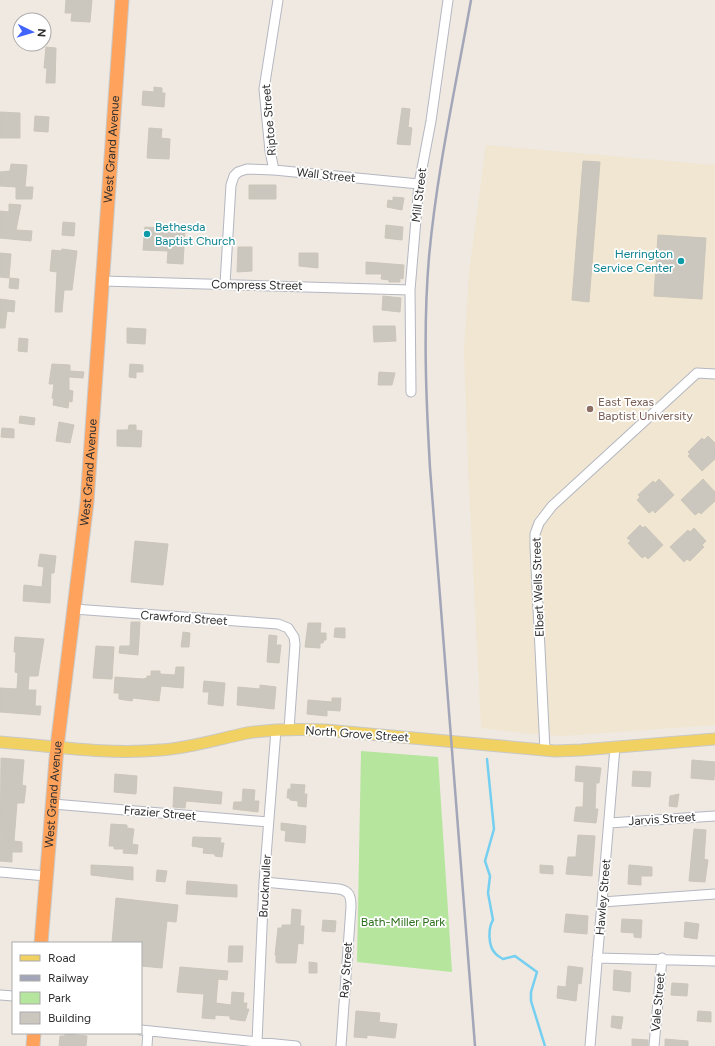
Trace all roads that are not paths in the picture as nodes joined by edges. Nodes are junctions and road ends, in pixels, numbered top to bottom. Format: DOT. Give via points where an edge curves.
graph roads {
  1 [pos="122,0"];
  2 [pos="278,0"];
  3 [pos="448,0"];
  4 [pos="274,170"];
  5 [pos="419,184"];
  6 [pos="103,281"];
  7 [pos="225,284"];
  8 [pos="410,290"];
  9 [pos="715,374"];
  10 [pos="411,392"];
  11 [pos="74,610"];
  12 [pos="289,729"];
  13 [pos="276,730"];
  14 [pos="715,738"];
  15 [pos="0,742"];
  16 [pos="58,747"];
  17 [pos="615,747"];
  18 [pos="545,750"];
  19 [pos="53,804"];
  20 [pos="715,816"];
  21 [pos="268,822"];
  22 [pos="609,823"];
  23 [pos="0,872"];
  24 [pos="46,876"];
  25 [pos="264,882"];
  26 [pos="715,894"];
  27 [pos="602,902"];
  28 [pos="41,942"];
  29 [pos="597,958"];
  30 [pos="662,958"];
  31 [pos="715,961"];
  32 [pos="0,995"];
  33 [pos="12,996"];
  34 [pos="145,1031"];
  35 [pos="34,1034"];
  36 [pos="257,1042"];
  37 [pos="234,1043"];
  38 [pos="33,1046"];
  39 [pos="147,1046"];
  40 [pos="296,1046"];
  41 [pos="341,1046"];
  42 [pos="590,1046"];
  43 [pos="654,1046"];
  1 -- 6 [label="highway, West Grand Avenue"];
  2 -- 4 [label="street, Riptoe Street" via="264,89"];
  3 -- 5 [label="street, Mill Street" via="431,121"];
  4 -- 5 [label="street, Wall Street"];
  4 -- 7 [label="street, Wall Street" via="242,170 234,176 231,185"];
  5 -- 8 [label="street, Mill Street"];
  6 -- 7 [label="street, Compress Street"];
  6 -- 11 [label="highway, West Grand Avenue" via="87,502"];
  7 -- 8 [label="street, Compress Street"];
  8 -- 10 [label="street, Mill Street"];
  9 -- 18 [label="street, Elbert Wells Street" via="697,373 563,495 542,518 537,528 535,546"];
  11 -- 12 [label="street, Crawford Street" via="284,625 292,631 295,644"];
  11 -- 16 [label="highway, West Grand Avenue"];
  12 -- 13 [label="main road, North Grove Street"];
  12 -- 18 [label="main road, North Grove Street"];
  13 -- 16 [label="main road, North Grove Street" via="247,733 162,750 120,752"];
  13 -- 21 [label="street, Bruckmuller"];
  14 -- 17 [label="main road, North Grove Street"];
  15 -- 16 [label="main road, North Grove Street"];
  16 -- 19 [label="highway, West Grand Avenue"];
  17 -- 18 [label="main road, North Grove Street"];
  17 -- 22 [label="street, Hawley Street"];
  19 -- 21 [label="street, Frazier Street"];
  19 -- 24 [label="highway, West Grand Avenue"];
  20 -- 22 [label="street, Jarvis Street"];
  21 -- 25 [label="street, Bruckmuller"];
  22 -- 27 [label="street, Hawley Street"];
  23 -- 24 [label="street"];
  24 -- 28 [label="highway, West Grand Avenue"];
  25 -- 36 [label="street, Bruckmuller"];
  25 -- 41 [label="street, Ray Street" via="340,889 349,895 351,907"];
  26 -- 27 [label="street"];
  27 -- 29 [label="street, Hawley Street"];
  29 -- 30 [label="street"];
  29 -- 42 [label="street, Hawley Street"];
  30 -- 31 [label="street"];
  30 -- 43 [label="street, Vale Street"];
  32 -- 33 [label="street"];
  34 -- 37 [label="street"];
  34 -- 39 [label="street"];
  35 -- 38 [label="highway"];
  36 -- 37 [label="street"];
  36 -- 40 [label="street"];
}
